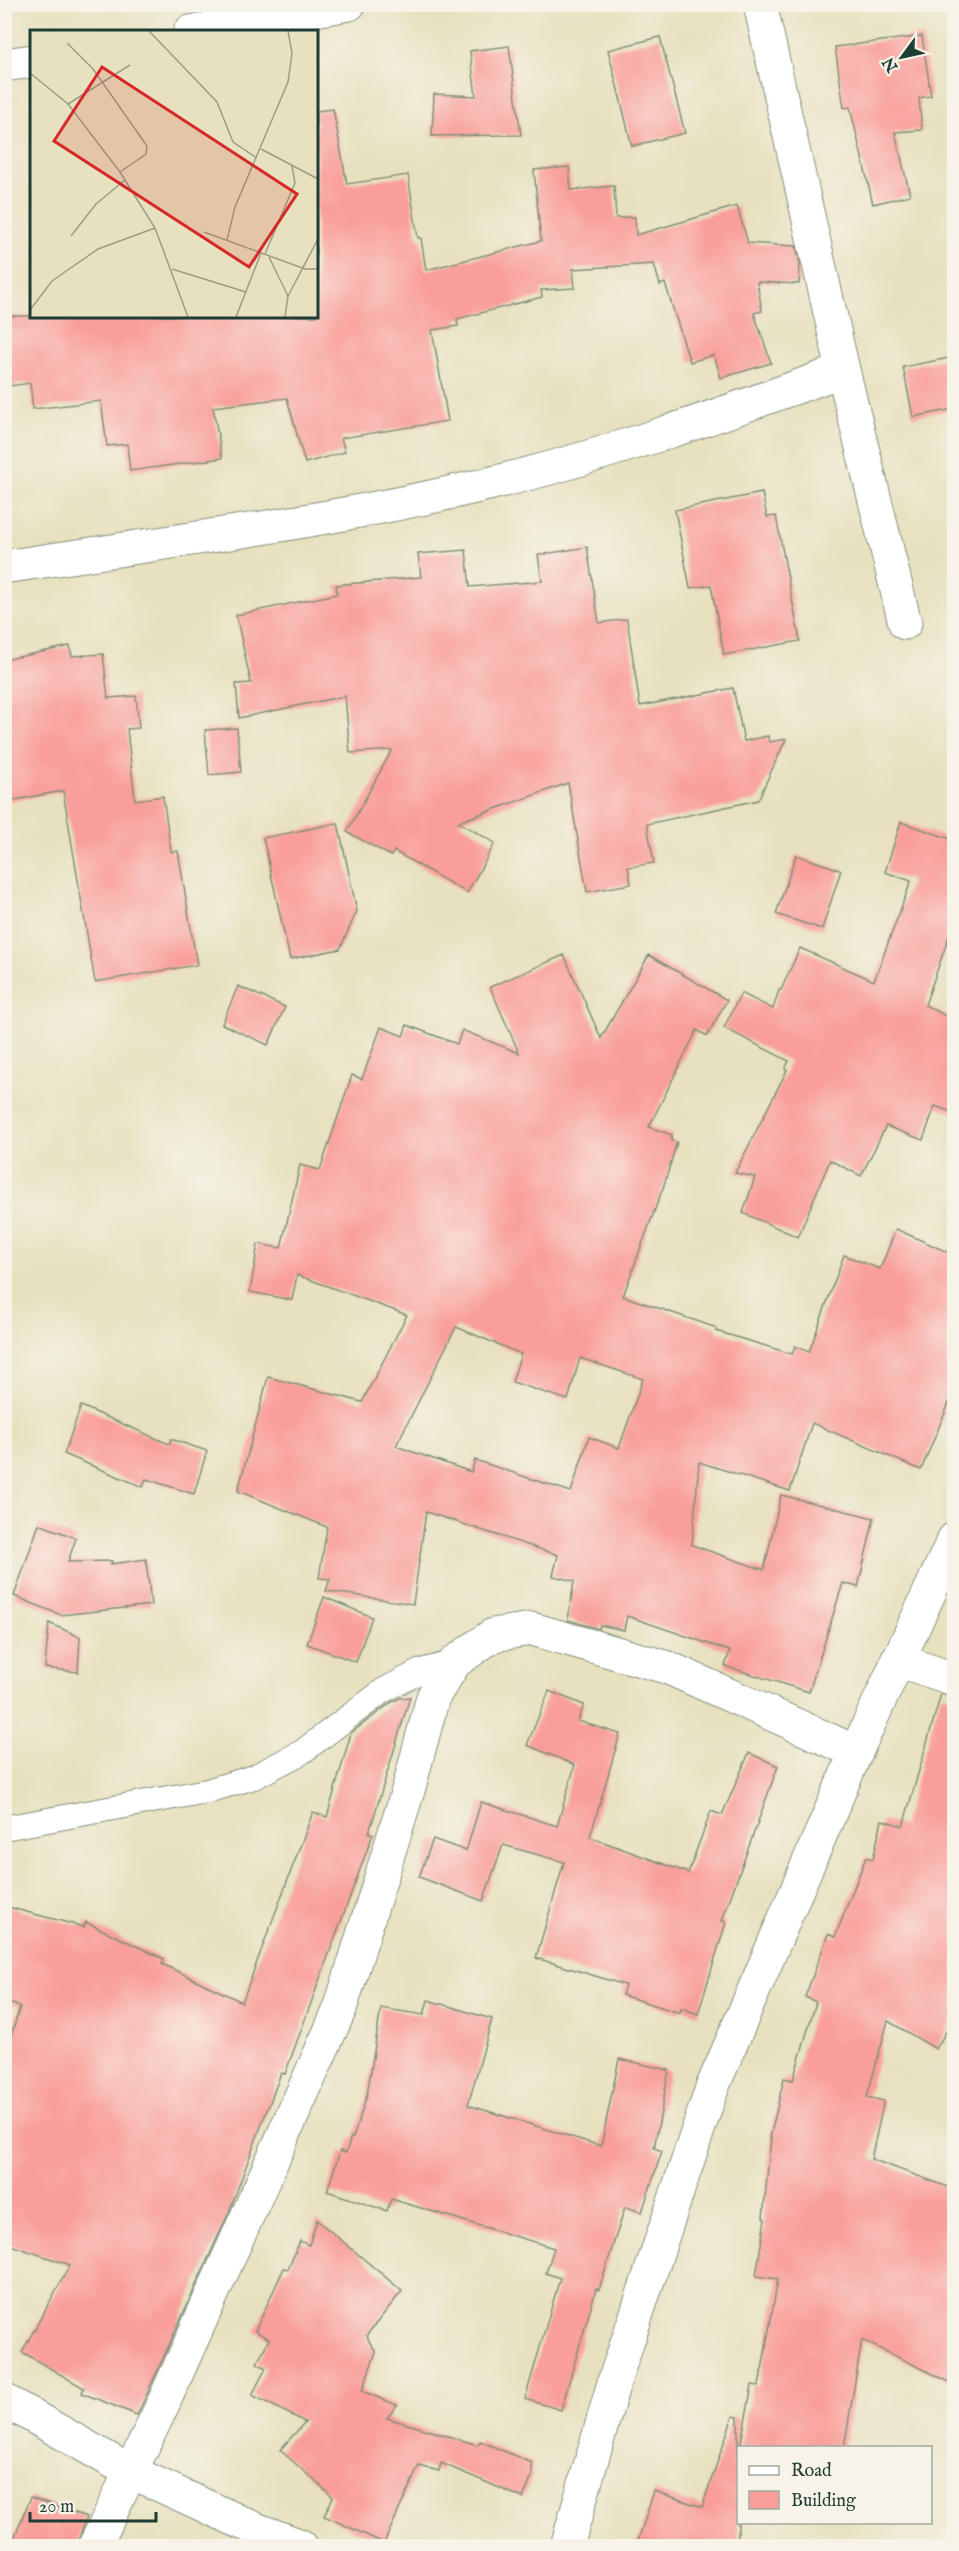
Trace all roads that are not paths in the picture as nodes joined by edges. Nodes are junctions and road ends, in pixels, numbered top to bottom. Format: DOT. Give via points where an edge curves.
graph roads {
  1 [pos="349,4"];
  2 [pos="760,4"];
  3 [pos="201,30"];
  4 [pos="30,61"];
  5 [pos="4,66"];
  6 [pos="843,370"];
  7 [pos="4,567"];
  8 [pos="906,623"];
  9 [pos="954,1539"];
  10 [pos="897,1660"];
  11 [pos="455,1662"];
  12 [pos="954,1679"];
  13 [pos="856,1752"];
  14 [pos="4,1828"];
  15 [pos="4,2400"];
  16 [pos="131,2472"];
  17 [pos="95,2547"];
  18 [pos="301,2547"];
  19 [pos="567,2547"];
  1 -- 3 [label="street"];
  2 -- 6 [label="street"];
  4 -- 5 [label="street"];
  6 -- 7 [label="street" via="697,424 489,484 322,519"];
  6 -- 8 [label="street"];
  9 -- 10 [label="street"];
  10 -- 12 [label="street"];
  10 -- 13 [label="street"];
  11 -- 13 [label="street" via="493,1635 532,1629 669,1668"];
  11 -- 14 [label="lane" via="421,1671 384,1690 302,1752 254,1777 207,1791"];
  11 -- 16 [label="street" via="433,1697 340,2009"];
  13 -- 19 [label="street" via="712,2088 615,2379"];
  15 -- 16 [label="street"];
  16 -- 17 [label="street"];
  16 -- 18 [label="street"];
}
